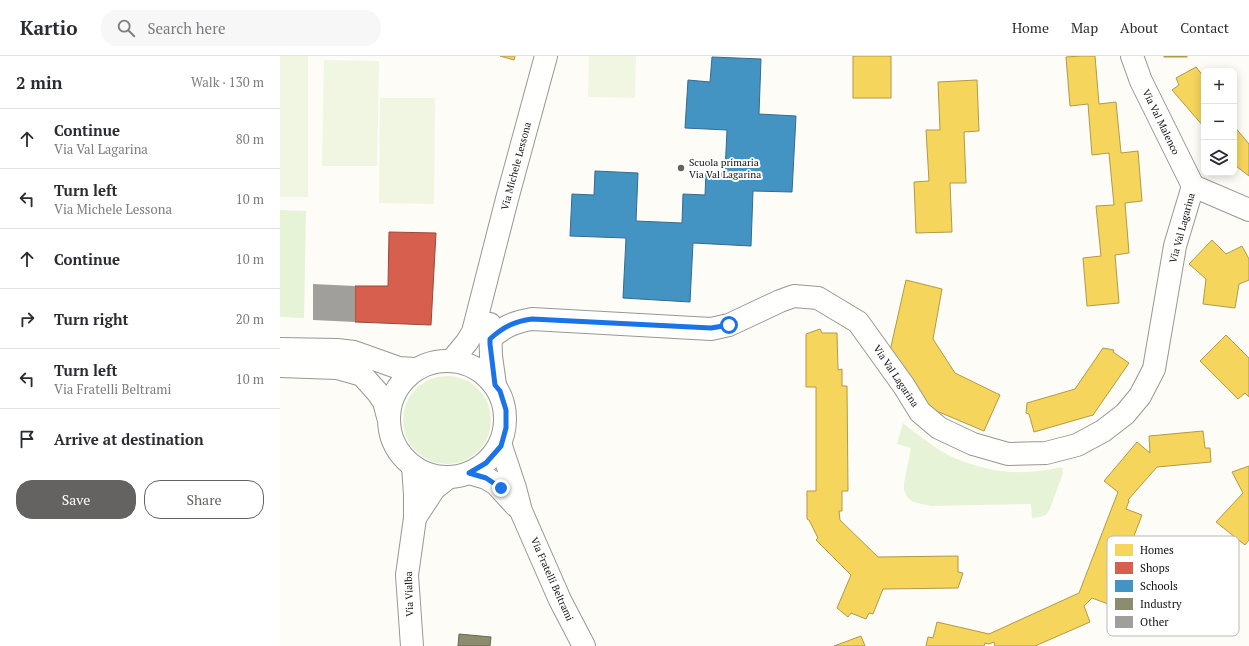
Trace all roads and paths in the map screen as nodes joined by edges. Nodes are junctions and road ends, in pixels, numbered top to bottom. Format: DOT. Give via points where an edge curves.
graph roads {
  1 [pos="546,56"];
  2 [pos="1132,56"];
  3 [pos="1193,186"];
  4 [pos="1249,210"];
  5 [pos="488,277"];
  6 [pos="490,339"];
  7 [pos="280,349"];
  8 [pos="452,360"];
  9 [pos="280,366"];
  10 [pos="415,369"];
  11 [pos="495,385"];
  12 [pos="388,417"];
  13 [pos="501,446"];
  14 [pos="413,466"];
  15 [pos="459,475"];
  16 [pos="521,511"];
  17 [pos="415,518"];
  18 [pos="412,646"];
  19 [pos="584,646"];
  1 -- 5 [label="street, Via Michele Lessona"];
  2 -- 3 [label="street, Via Val Malenco" via="1141,81"];
  3 -- 4 [label="street, Via Val Lagarina"];
  3 -- 6 [label="street, Via Val Lagarina" via="1175,246 1154,370 1140,396 1125,414 1103,431 1077,445 1046,453 1008,454 973,444 939,428 920,412 858,322 818,298 794,296 729,325 711,328 532,319 502,328"];
  5 -- 6 [label="street, Via Michele Lessona"];
  5 -- 8 [label="street, Via Michele Lessona" via="472,336"];
  6 -- 11 [label="street, Via Michele Lessona"];
  7 -- 10 [label="street" via="354,352 399,368"];
  8 -- 10 [label="street" via="434,362"];
  8 -- 11 [label="street" via="471,365 488,376"];
  9 -- 12 [label="street" via="337,368 362,375 384,402"];
  10 -- 12 [label="street" via="401,382 392,398"];
  11 -- 13 [label="street" via="500,391 506,410 506,428"];
  12 -- 14 [label="street" via="391,436 399,453"];
  13 -- 15 [label="street" via="486,463"];
  13 -- 16 [label="street, Via Fratelli Beltrami"];
  14 -- 15 [label="street" via="429,474"];
  14 -- 17 [label="street, Via Vialba"];
  15 -- 16 [label="street, Via Fratelli Beltrami" via="486,478 496,484"];
  15 -- 17 [label="street, Via Vialba" via="434,489"];
  16 -- 19 [label="street, Via Fratelli Beltrami" via="560,600"];
  17 -- 18 [label="street, Via Vialba" via="407,575"];
}
